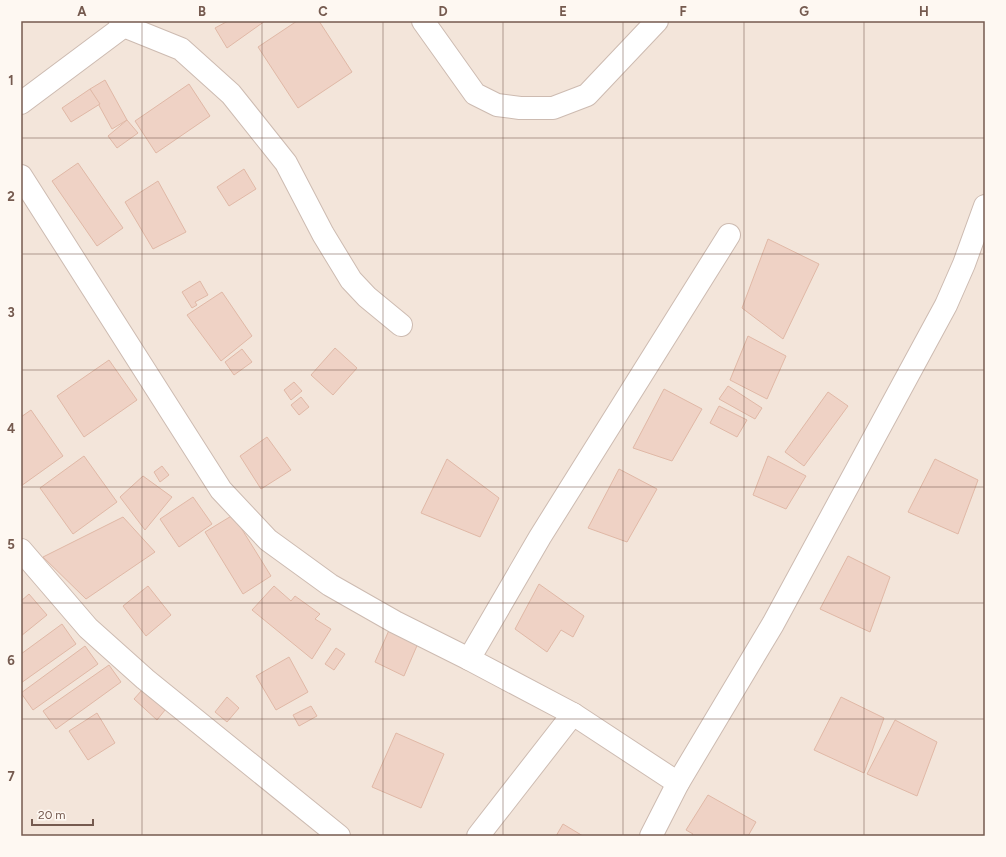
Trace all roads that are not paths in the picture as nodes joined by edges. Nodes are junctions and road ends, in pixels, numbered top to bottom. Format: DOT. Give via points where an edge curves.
graph roads {
  1 [pos="423,21"];
  2 [pos="657,21"];
  3 [pos="124,23"];
  4 [pos="21,103"];
  5 [pos="21,176"];
  6 [pos="985,206"];
  7 [pos="729,235"];
  8 [pos="401,325"];
  9 [pos="21,550"];
  10 [pos="469,659"];
  11 [pos="573,714"];
  12 [pos="678,782"];
  13 [pos="338,836"];
  14 [pos="478,836"];
  15 [pos="651,836"];
  1 -- 2 [label="street" via="475,94 498,105 553,108 586,95"];
  3 -- 4 [label="street"];
  3 -- 8 [label="street" via="181,49 231,94 286,163 323,234 351,280"];
  5 -- 10 [label="street" via="220,490 268,540 330,585 395,622"];
  6 -- 12 [label="street" via="964,264 942,312 773,624"];
  7 -- 10 [label="street" via="540,537"];
  9 -- 13 [label="street" via="88,628 145,679"];
  10 -- 11 [label="street"];
  11 -- 12 [label="street"];
  11 -- 14 [label="street"];
  12 -- 15 [label="street"];
}
